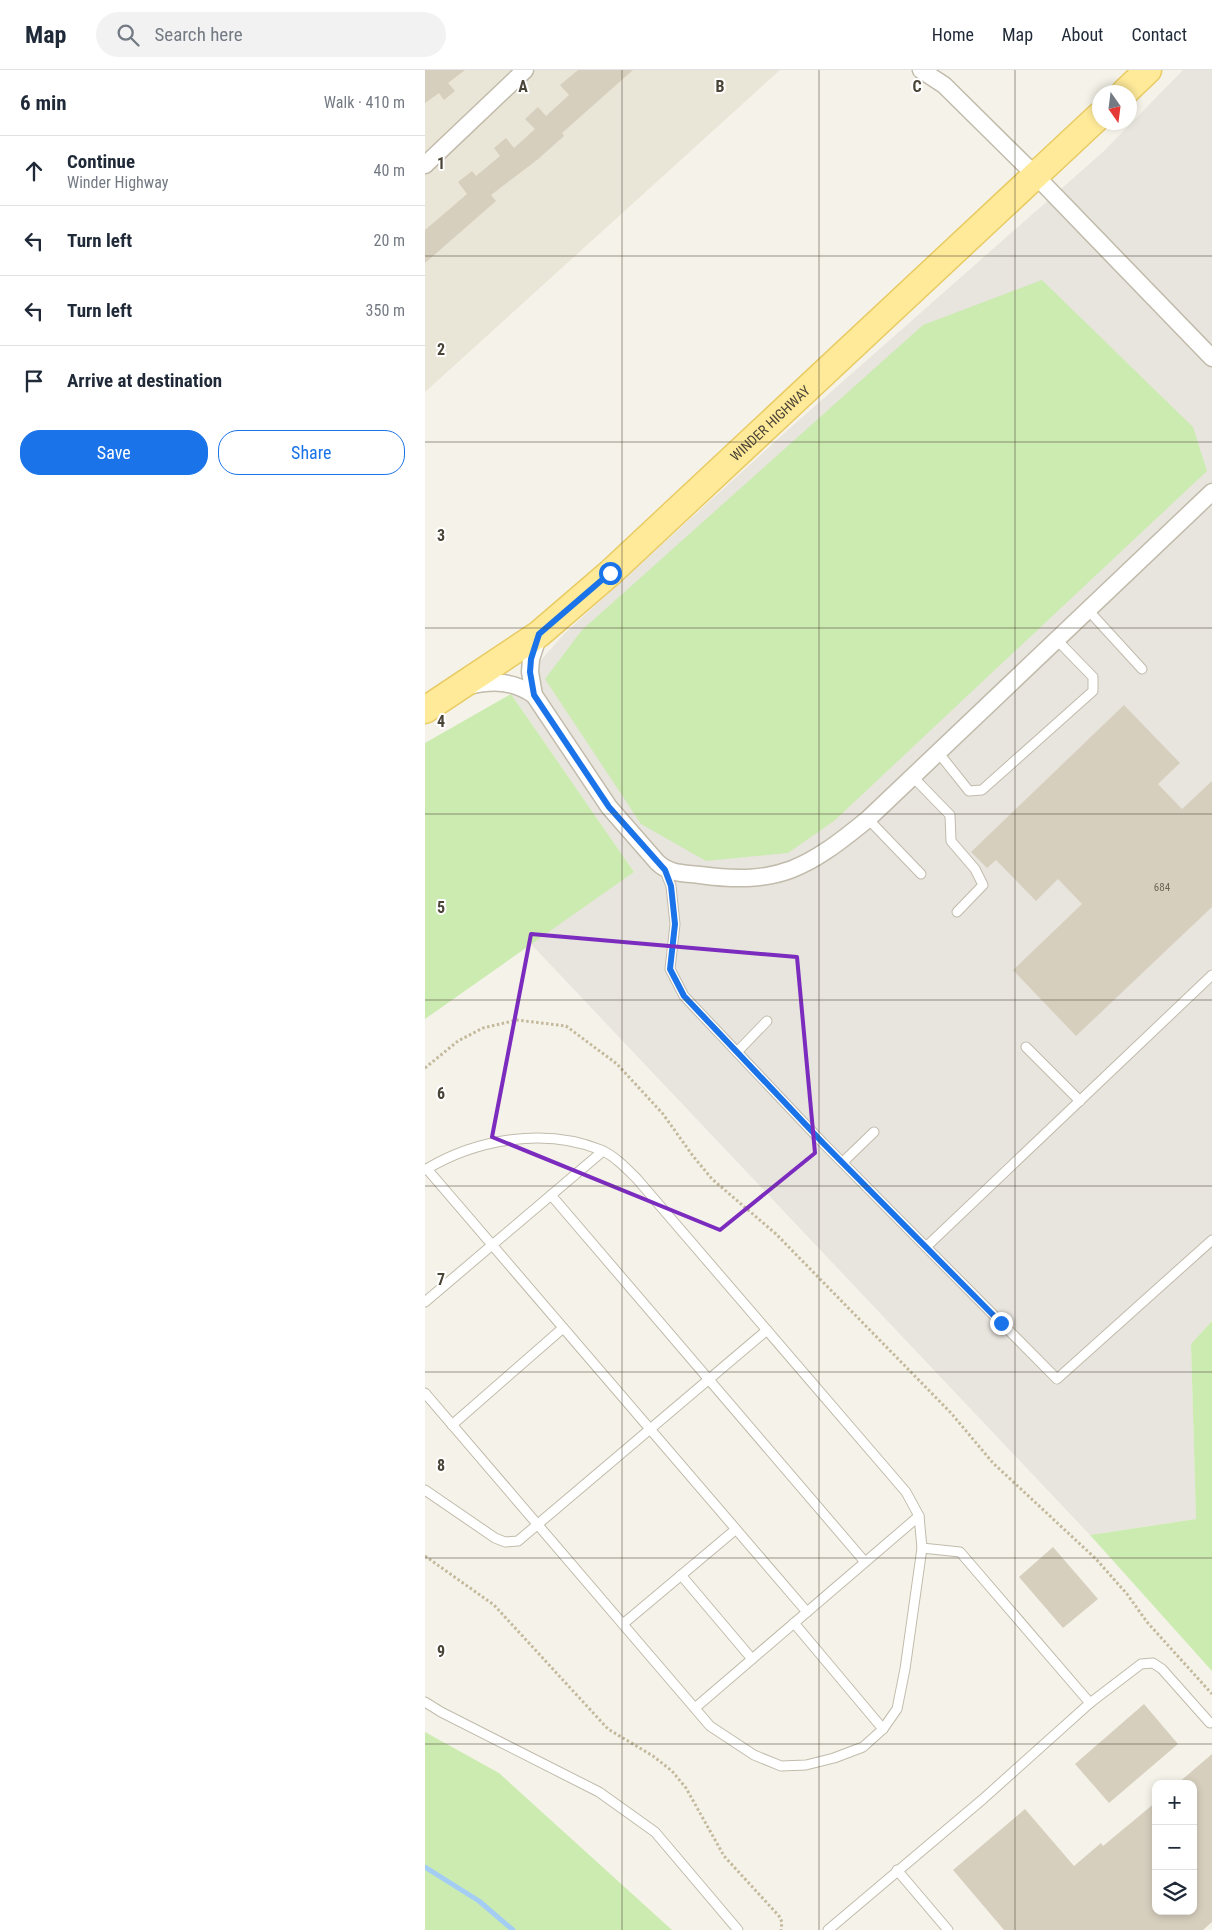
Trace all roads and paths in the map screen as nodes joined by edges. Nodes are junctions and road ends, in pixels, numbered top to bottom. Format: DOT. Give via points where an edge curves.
graph roads {
  1 [pos="525,70"];
  2 [pos="921,70"];
  3 [pos="1148,70"];
  4 [pos="1132,85"];
  5 [pos="1092,123"];
  6 [pos="425,164"];
  7 [pos="1036,176"];
  8 [pos="1212,358"];
  9 [pos="1212,492"];
  10 [pos="1088,610"];
  11 [pos="539,634"];
  12 [pos="1057,639"];
  13 [pos="1142,668"];
  14 [pos="461,688"];
  15 [pos="534,695"];
  16 [pos="425,710"];
  17 [pos="937,751"];
  18 [pos="911,775"];
  19 [pos="868,819"];
  20 [pos="665,870"];
  21 [pos="921,874"];
  22 [pos="957,912"];
  23 [pos="1212,975"];
  24 [pos="767,1021"];
  25 [pos="1026,1047"];
  26 [pos="737,1052"];
  27 [pos="425,1068"];
  28 [pos="1080,1101"];
  29 [pos="874,1132"];
  30 [pos="603,1151"];
  31 [pos="843,1162"];
  32 [pos="426,1170"];
  33 [pos="551,1195"];
  34 [pos="1212,1240"];
  35 [pos="492,1244"];
  36 [pos="926,1247"];
  37 [pos="425,1302"];
  38 [pos="563,1328"];
  39 [pos="767,1330"];
  40 [pos="709,1380"];
  41 [pos="425,1393"];
  42 [pos="452,1424"];
  43 [pos="649,1429"];
  44 [pos="425,1490"];
  45 [pos="919,1516"];
  46 [pos="539,1525"];
  47 [pos="735,1530"];
  48 [pos="922,1548"];
  49 [pos="425,1556"];
  50 [pos="865,1562"];
  51 [pos="681,1574"];
  52 [pos="807,1612"];
  53 [pos="794,1623"];
  54 [pos="623,1624"];
  55 [pos="752,1659"];
  56 [pos="1212,1694"];
  57 [pos="425,1702"];
  58 [pos="1090,1703"];
  59 [pos="695,1708"];
  60 [pos="1209,1723"];
  61 [pos="883,1729"];
  62 [pos="897,1870"];
  63 [pos="738,1930"];
  64 [pos="781,1930"];
  65 [pos="828,1930"];
  66 [pos="948,1930"];
  1 -- 6 [label="street"];
  2 -- 7 [label="street" via="943,85"];
  3 -- 4 [label="main road"];
  5 -- 7 [label="main road, WINDER HIGHWAY"];
  7 -- 8 [label="street"];
  7 -- 11 [label="main road, WINDER HIGHWAY" via="617,566"];
  9 -- 10 [label="street"];
  10 -- 12 [label="street"];
  10 -- 13 [label="lane"];
  11 -- 14 [label="main road, WINDER HIGHWAY"];
  11 -- 15 [label="street" via="531,659"];
  12 -- 17 [label="street"];
  12 -- 17 [label="lane" via="1093,677 1093,691 981,790 969,791"];
  14 -- 15 [label="street" via="497,682 515,685"];
  14 -- 16 [label="main road, WINDER HIGHWAY"];
  15 -- 20 [label="street" via="609,807"];
  17 -- 18 [label="street"];
  18 -- 19 [label="street"];
  18 -- 22 [label="lane" via="950,815 951,841 975,869 983,885"];
  19 -- 20 [label="street" via="819,857 800,868 774,876 717,878"];
  19 -- 21 [label="lane"];
  20 -- 26 [label="lane" via="671,886 675,924 670,969 684,996"];
  23 -- 28 [label="lane"];
  24 -- 26 [label="lane"];
  25 -- 28 [label="lane"];
  26 -- 31 [label="lane"];
  27 -- 56 [label="path" via="458,1041 483,1028 517,1020 567,1026 617,1064 663,1114 712,1179 776,1234 951,1413 993,1463 1096,1559"];
  28 -- 36 [label="lane"];
  29 -- 31 [label="lane"];
  30 -- 32 [label="lane" via="562,1138 532,1138 474,1148"];
  30 -- 33 [label="lane"];
  30 -- 39 [label="lane" via="637,1179"];
  31 -- 36 [label="lane"];
  32 -- 35 [label="lane"];
  33 -- 35 [label="lane"];
  33 -- 40 [label="lane"];
  34 -- 36 [label="lane" via="1057,1379"];
  35 -- 37 [label="lane"];
  35 -- 38 [label="lane"];
  38 -- 42 [label="lane"];
  38 -- 43 [label="lane"];
  39 -- 40 [label="lane"];
  39 -- 45 [label="lane" via="906,1492"];
  40 -- 43 [label="lane"];
  40 -- 50 [label="lane"];
  41 -- 42 [label="lane"];
  42 -- 46 [label="lane"];
  43 -- 46 [label="lane"];
  43 -- 47 [label="lane"];
  44 -- 46 [label="lane" via="505,1542 517,1541"];
  45 -- 48 [label="lane"];
  45 -- 50 [label="lane"];
  46 -- 54 [label="lane"];
  47 -- 51 [label="lane"];
  47 -- 52 [label="lane"];
  48 -- 58 [label="lane" via="960,1552"];
  48 -- 61 [label="lane" via="897,1709"];
  49 -- 64 [label="path" via="494,1605 608,1729 672,1771 686,1788 724,1856 779,1916"];
  50 -- 52 [label="lane"];
  51 -- 54 [label="lane"];
  51 -- 55 [label="lane"];
  52 -- 53 [label="lane"];
  53 -- 55 [label="lane"];
  53 -- 61 [label="lane"];
  54 -- 59 [label="lane"];
  55 -- 59 [label="lane"];
  57 -- 63 [label="lane" via="599,1792 647,1826"];
  58 -- 60 [label="lane" via="1141,1664 1153,1663 1163,1669"];
  58 -- 62 [label="lane" via="983,1799"];
  59 -- 61 [label="lane" via="710,1726 754,1755 781,1766 806,1765 834,1758 863,1746"];
  62 -- 65 [label="lane"];
  62 -- 66 [label="lane"];
}
